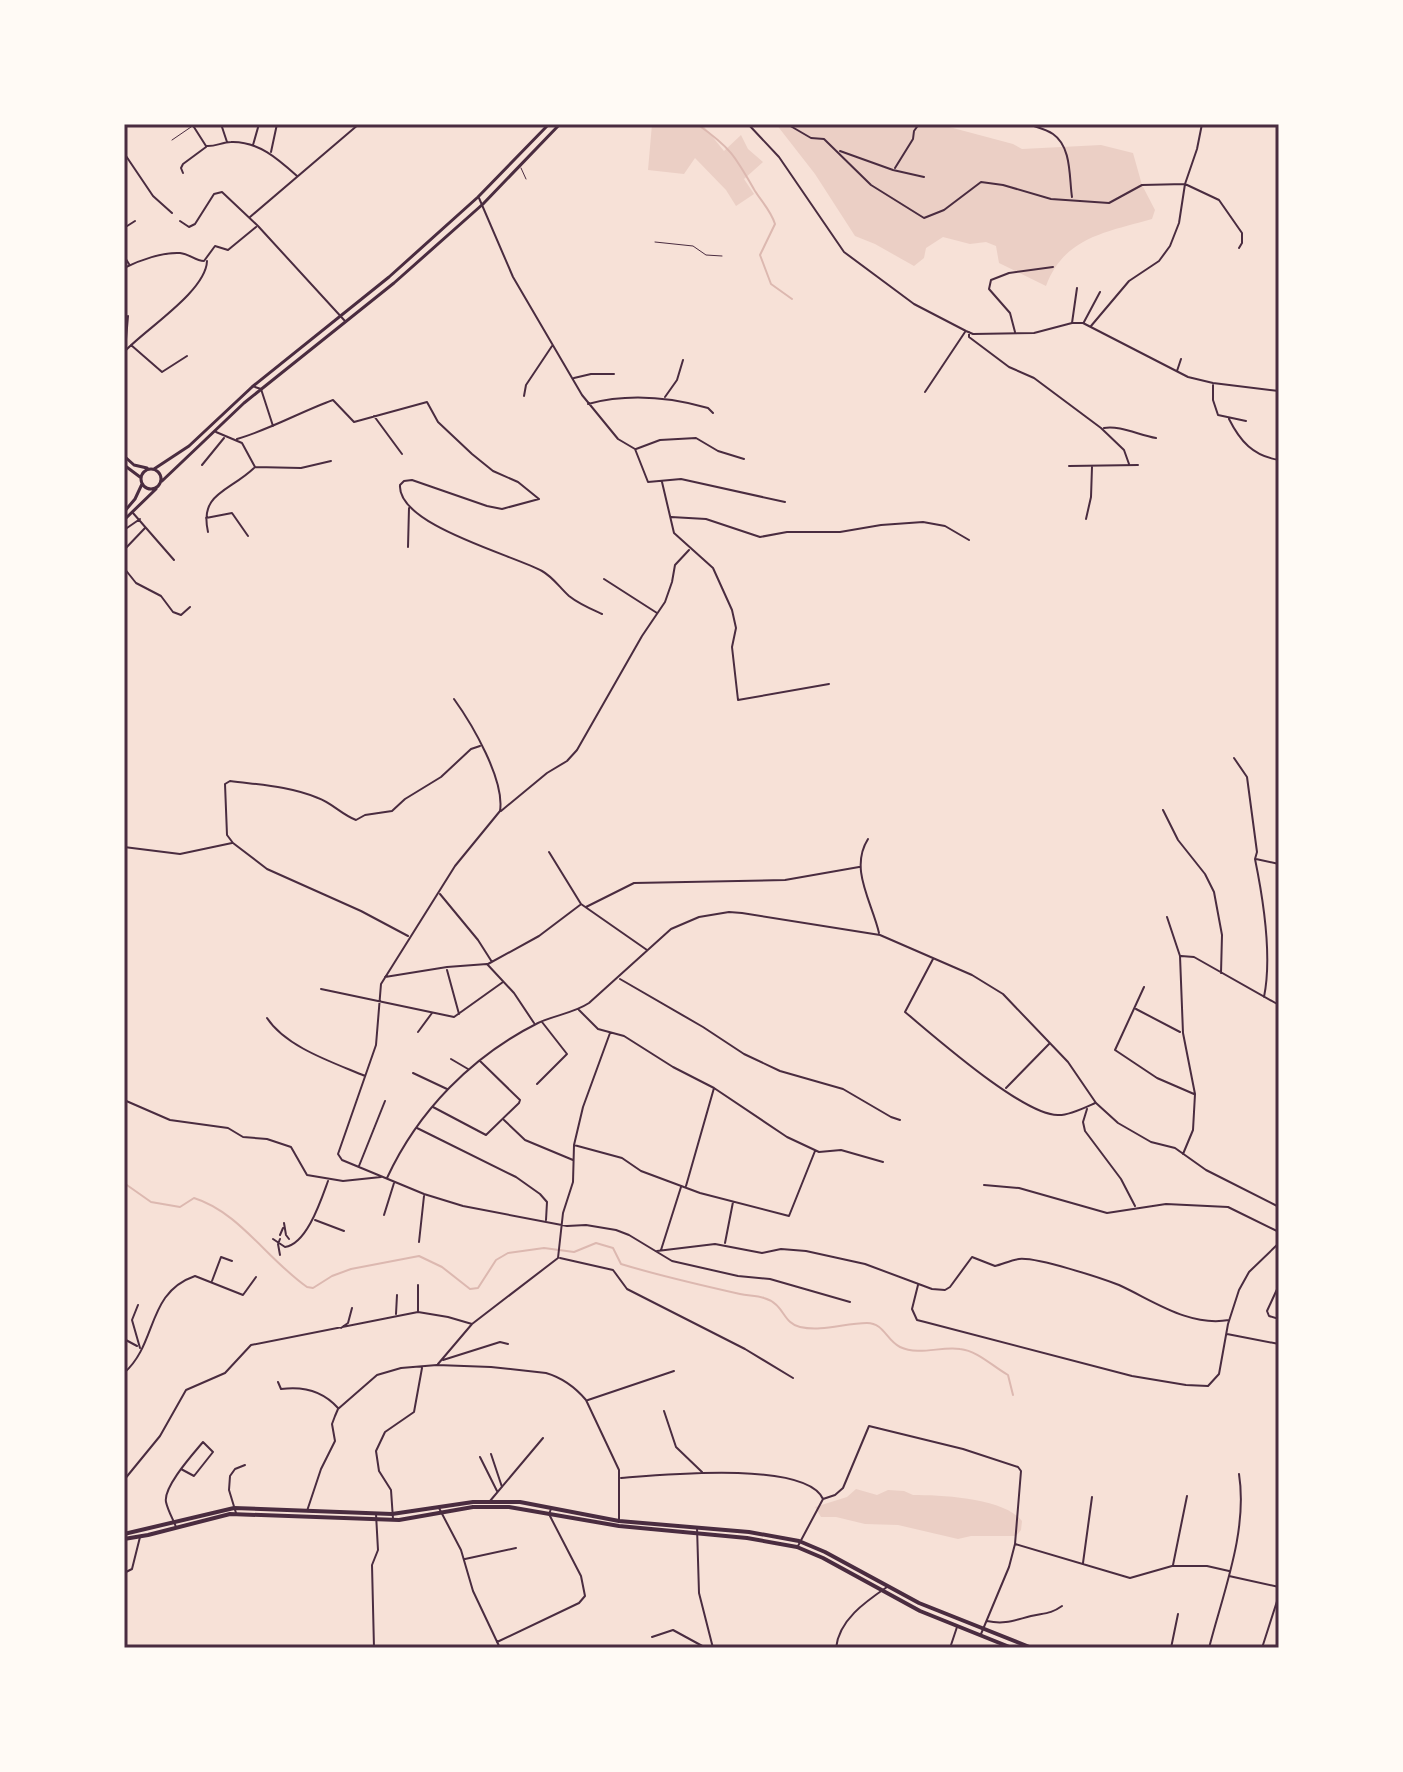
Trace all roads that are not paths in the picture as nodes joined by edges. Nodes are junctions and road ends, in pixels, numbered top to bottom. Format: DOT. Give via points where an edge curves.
graph roads {
  1 [pos="221,124"];
  2 [pos="259,124"];
  3 [pos="277,124"];
  4 [pos="359,124"];
  5 [pos="549,124"];
  6 [pos="560,124"];
  7 [pos="748,124"];
  8 [pos="787,124"];
  9 [pos="919,124"];
  10 [pos="1028,124"];
  11 [pos="1202,124"];
  12 [pos="192,125"];
  13 [pos="172,140"];
  14 [pos="227,143"];
  15 [pos="253,145"];
  16 [pos="207,147"];
  17 [pos="839,151"];
  18 [pos="124,153"];
  19 [pos="271,153"];
  20 [pos="515,159"];
  21 [pos="131,162"];
  22 [pos="520,166"];
  23 [pos="124,167"];
  24 [pos="894,169"];
  25 [pos="183,173"];
  26 [pos="298,177"];
  27 [pos="924,177"];
  28 [pos="526,179"];
  29 [pos="1185,184"];
  30 [pos="478,197"];
  31 [pos="1072,199"];
  32 [pos="483,204"];
  33 [pos="172,213"];
  34 [pos="249,217"];
  35 [pos="135,221"];
  36 [pos="180,221"];
  37 [pos="258,226"];
  38 [pos="124,228"];
  39 [pos="655,242"];
  40 [pos="1239,248"];
  41 [pos="124,256"];
  42 [pos="722,256"];
  43 [pos="207,259"];
  44 [pos="130,265"];
  45 [pos="1053,267"];
  46 [pos="124,268"];
  47 [pos="1077,288"];
  48 [pos="1100,292"];
  49 [pos="128,316"];
  50 [pos="342,316"];
  51 [pos="346,322"];
  52 [pos="1072,323"];
  53 [pos="1083,323"];
  54 [pos="1091,327"];
  55 [pos="967,331"];
  56 [pos="1015,333"];
  57 [pos="131,345"];
  58 [pos="552,345"];
  59 [pos="124,352"];
  60 [pos="187,356"];
  61 [pos="1181,359"];
  62 [pos="683,360"];
  63 [pos="1177,373"];
  64 [pos="614,374"];
  65 [pos="573,379"];
  66 [pos="1213,383"];
  67 [pos="252,387"];
  68 [pos="261,389"];
  69 [pos="1279,391"];
  70 [pos="925,392"];
  71 [pos="524,396"];
  72 [pos="664,398"];
  73 [pos="587,404"];
  74 [pos="713,413"];
  75 [pos="373,415"];
  76 [pos="1229,419"];
  77 [pos="1246,421"];
  78 [pos="274,427"];
  79 [pos="1101,428"];
  80 [pos="215,431"];
  81 [pos="225,437"];
  82 [pos="1156,438"];
  83 [pos="237,439"];
  84 [pos="635,449"];
  85 [pos="402,454"];
  86 [pos="124,456"];
  87 [pos="744,459"];
  88 [pos="1279,460"];
  89 [pos="331,461"];
  90 [pos="1129,464"];
  91 [pos="124,465"];
  92 [pos="202,465"];
  93 [pos="1093,465"];
  94 [pos="1138,465"];
  95 [pos="1069,466"];
  96 [pos="255,467"];
  97 [pos="152,469"];
  98 [pos="141,481"];
  99 [pos="162,481"];
  100 [pos="662,481"];
  101 [pos="157,488"];
  102 [pos="785,502"];
  103 [pos="409,507"];
  104 [pos="124,512"];
  105 [pos="132,513"];
  106 [pos="670,517"];
  107 [pos="205,518"];
  108 [pos="140,519"];
  109 [pos="1086,519"];
  110 [pos="124,520"];
  111 [pos="146,528"];
  112 [pos="124,530"];
  113 [pos="208,532"];
  114 [pos="248,536"];
  115 [pos="969,540"];
  116 [pos="408,547"];
  117 [pos="690,549"];
  118 [pos="124,550"];
  119 [pos="174,560"];
  120 [pos="124,568"];
  121 [pos="604,579"];
  122 [pos="190,607"];
  123 [pos="658,613"];
  124 [pos="602,614"];
  125 [pos="829,684"];
  126 [pos="454,699"];
  127 [pos="481,745"];
  128 [pos="1234,758"];
  129 [pos="1163,810"];
  130 [pos="500,811"];
  131 [pos="868,839"];
  132 [pos="233,843"];
  133 [pos="124,847"];
  134 [pos="549,852"];
  135 [pos="1255,859"];
  136 [pos="1279,864"];
  137 [pos="859,867"];
  138 [pos="440,894"];
  139 [pos="581,904"];
  140 [pos="586,907"];
  141 [pos="1167,917"];
  142 [pos="880,935"];
  143 [pos="409,937"];
  144 [pos="648,950"];
  145 [pos="1180,956"];
  146 [pos="935,957"];
  147 [pos="492,962"];
  148 [pos="487,964"];
  149 [pos="447,967"];
  150 [pos="1221,973"];
  151 [pos="384,978"];
  152 [pos="619,978"];
  153 [pos="503,982"];
  154 [pos="1144,987"];
  155 [pos="321,989"];
  156 [pos="1264,997"];
  157 [pos="380,1002"];
  158 [pos="1279,1005"];
  159 [pos="1135,1008"];
  160 [pos="578,1010"];
  161 [pos="433,1012"];
  162 [pos="459,1015"];
  163 [pos="267,1018"];
  164 [pos="541,1021"];
  165 [pos="535,1025"];
  166 [pos="418,1032"];
  167 [pos="610,1033"];
  168 [pos="1183,1033"];
  169 [pos="1050,1042"];
  170 [pos="451,1059"];
  171 [pos="480,1061"];
  172 [pos="469,1070"];
  173 [pos="413,1073"];
  174 [pos="366,1077"];
  175 [pos="537,1084"];
  176 [pos="714,1088"];
  177 [pos="1005,1089"];
  178 [pos="448,1090"];
  179 [pos="1195,1094"];
  180 [pos="124,1100"];
  181 [pos="385,1101"];
  182 [pos="1096,1103"];
  183 [pos="1088,1106"];
  184 [pos="432,1107"];
  185 [pos="503,1119"];
  186 [pos="900,1120"];
  187 [pos="416,1127"];
  188 [pos="574,1145"];
  189 [pos="815,1150"];
  190 [pos="1183,1154"];
  191 [pos="573,1160"];
  192 [pos="883,1162"];
  193 [pos="359,1167"];
  194 [pos="384,1178"];
  195 [pos="328,1180"];
  196 [pos="395,1182"];
  197 [pos="984,1185"];
  198 [pos="681,1186"];
  199 [pos="686,1187"];
  200 [pos="424,1194"];
  201 [pos="733,1202"];
  202 [pos="1136,1207"];
  203 [pos="1279,1207"];
  204 [pos="384,1215"];
  205 [pos="314,1219"];
  206 [pos="546,1220"];
  207 [pos="562,1225"];
  208 [pos="344,1231"];
  209 [pos="1279,1232"];
  210 [pos="273,1239"];
  211 [pos="289,1239"];
  212 [pos="419,1242"];
  213 [pos="1279,1243"];
  214 [pos="724,1244"];
  215 [pos="655,1251"];
  216 [pos="660,1251"];
  217 [pos="280,1255"];
  218 [pos="558,1258"];
  219 [pos="232,1261"];
  220 [pos="256,1277"];
  221 [pos="211,1282"];
  222 [pos="919,1283"];
  223 [pos="418,1285"];
  224 [pos="1279,1285"];
  225 [pos="397,1295"];
  226 [pos="850,1302"];
  227 [pos="138,1305"];
  228 [pos="352,1308"];
  229 [pos="418,1312"];
  230 [pos="395,1317"];
  231 [pos="1279,1319"];
  232 [pos="1229,1320"];
  233 [pos="472,1324"];
  234 [pos="340,1329"];
  235 [pos="1226,1334"];
  236 [pos="124,1339"];
  237 [pos="508,1344"];
  238 [pos="1279,1344"];
  239 [pos="140,1349"];
  240 [pos="442,1360"];
  241 [pos="423,1365"];
  242 [pos="437,1365"];
  243 [pos="674,1371"];
  244 [pos="124,1373"];
  245 [pos="793,1378"];
  246 [pos="278,1382"];
  247 [pos="586,1400"];
  248 [pos="338,1409"];
  249 [pos="664,1411"];
  250 [pos="543,1438"];
  251 [pos="491,1454"];
  252 [pos="480,1457"];
  253 [pos="245,1465"];
  254 [pos="181,1469"];
  255 [pos="703,1473"];
  256 [pos="1239,1474"];
  257 [pos="620,1478"];
  258 [pos="124,1480"];
  259 [pos="502,1487"];
  260 [pos="498,1492"];
  261 [pos="1187,1496"];
  262 [pos="1092,1497"];
  263 [pos="823,1499"];
  264 [pos="489,1502"];
  265 [pos="438,1507"];
  266 [pos="552,1507"];
  267 [pos="235,1511"];
  268 [pos="306,1513"];
  269 [pos="440,1513"];
  270 [pos="549,1514"];
  271 [pos="376,1517"];
  272 [pos="392,1517"];
  273 [pos="619,1523"];
  274 [pos="176,1525"];
  275 [pos="697,1529"];
  276 [pos="124,1536"];
  277 [pos="140,1537"];
  278 [pos="798,1544"];
  279 [pos="1015,1544"];
  280 [pos="516,1548"];
  281 [pos="464,1559"];
  282 [pos="1083,1564"];
  283 [pos="1172,1566"];
  284 [pos="124,1573"];
  285 [pos="1229,1573"];
  286 [pos="889,1586"];
  287 [pos="1279,1587"];
  288 [pos="882,1590"];
  289 [pos="1279,1595"];
  290 [pos="1062,1606"];
  291 [pos="1178,1614"];
  292 [pos="987,1621"];
  293 [pos="958,1626"];
  294 [pos="982,1632"];
  295 [pos="652,1637"];
  296 [pos="497,1642"];
  297 [pos="374,1648"];
  298 [pos="500,1648"];
  299 [pos="706,1648"];
  300 [pos="713,1648"];
  301 [pos="836,1648"];
  302 [pos="950,1648"];
  303 [pos="1012,1648"];
  304 [pos="1032,1648"];
  305 [pos="1171,1648"];
  306 [pos="1209,1648"];
  307 [pos="1262,1648"];
  1 -- 14 [label="street"];
  2 -- 15 [label="street"];
  3 -- 19 [label="street"];
  4 -- 26 [label="street"];
  5 -- 20 [label="main road"];
  6 -- 22 [label="main road"];
  7 -- 55 [label="street" via="779,157 844,252 914,304"];
  8 -- 17 [label="street"];
  9 -- 24 [label="street"];
  10 -- 31 [label="street" via="1060,142"];
  11 -- 29 [label="street"];
  12 -- 13 [label="lane"];
  12 -- 16 [label="street"];
  14 -- 15 [label="street"];
  14 -- 16 [label="street"];
  15 -- 19 [label="street"];
  16 -- 25 [label="street" via="183,164"];
  17 -- 24 [label="street"];
  17 -- 31 [label="street" via="871,185 924,218 981,182"];
  18 -- 21 [label="street"];
  19 -- 26 [label="street"];
  20 -- 22 [label="lane"];
  20 -- 30 [label="main road"];
  21 -- 23 [label="street"];
  21 -- 33 [label="street" via="153,196"];
  22 -- 28 [label="lane"];
  22 -- 32 [label="main road"];
  24 -- 27 [label="street"];
  26 -- 34 [label="street"];
  29 -- 31 [label="street" via="1142,185 1109,203"];
  29 -- 40 [label="street" via="1219,200 1242,233"];
  29 -- 54 [label="street" via="1170,246 1159,261 1129,281"];
  30 -- 32 [label="street"];
  30 -- 50 [label="main road"];
  32 -- 51 [label="main road"];
  32 -- 58 [label="street" via="513,277"];
  34 -- 36 [label="street" via="219,191 195,224 189,227"];
  34 -- 37 [label="street"];
  35 -- 38 [label="street"];
  37 -- 43 [label="street" via="231,249 215,246"];
  37 -- 50 [label="street"];
  39 -- 42 [label="lane"];
  41 -- 44 [label="street"];
  43 -- 44 [label="street" via="198,262 174,253"];
  43 -- 57 [label="street" via="196,287"];
  44 -- 46 [label="street"];
  45 -- 56 [label="street" via="991,280 989,289 1012,316"];
  47 -- 52 [label="street"];
  48 -- 53 [label="street"];
  49 -- 59 [label="street"];
  50 -- 51 [label="street"];
  50 -- 67 [label="main road"];
  51 -- 68 [label="main road"];
  52 -- 53 [label="street"];
  52 -- 56 [label="street"];
  53 -- 54 [label="street"];
  54 -- 63 [label="street"];
  55 -- 56 [label="street"];
  55 -- 70 [label="street"];
  55 -- 79 [label="street" via="977,344"];
  57 -- 59 [label="street"];
  57 -- 60 [label="street" via="162,372"];
  58 -- 65 [label="street"];
  58 -- 71 [label="street"];
  61 -- 63 [label="street"];
  62 -- 72 [label="street"];
  63 -- 66 [label="street"];
  64 -- 65 [label="street"];
  65 -- 73 [label="street"];
  66 -- 69 [label="street"];
  66 -- 76 [label="street" via="1218,415"];
  67 -- 68 [label="street"];
  67 -- 97 [label="main road" via="189,446"];
  68 -- 78 [label="street"];
  68 -- 80 [label="main road"];
  72 -- 73 [label="street" via="623,397"];
  72 -- 74 [label="street"];
  73 -- 84 [label="street" via="618,439"];
  75 -- 78 [label="street" via="354,422 333,400"];
  75 -- 85 [label="street"];
  75 -- 103 [label="street" via="425,401 438,422 472,454 539,499 502,509 409,480 401,483 400,492"];
  76 -- 77 [label="street"];
  76 -- 88 [label="street" via="1241,441"];
  78 -- 83 [label="street"];
  79 -- 82 [label="street" via="1117,426"];
  79 -- 90 [label="street" via="1124,450"];
  80 -- 81 [label="street"];
  80 -- 99 [label="main road"];
  81 -- 83 [label="street"];
  81 -- 92 [label="street"];
  83 -- 96 [label="street"];
  84 -- 87 [label="street" via="660,440 696,438"];
  84 -- 100 [label="street" via="648,482"];
  86 -- 97 [label="main road"];
  89 -- 96 [label="street" via="301,468"];
  90 -- 93 [label="street"];
  90 -- 94 [label="street"];
  91 -- 98 [label="main road"];
  93 -- 95 [label="street"];
  93 -- 109 [label="street"];
  96 -- 107 [label="street" via="209,502"];
  97 -- 98 [label="main road"];
  97 -- 99 [label="main road"];
  98 -- 101 [label="main road"];
  98 -- 104 [label="main road"];
  99 -- 101 [label="main road"];
  100 -- 102 [label="street" via="681,479"];
  100 -- 106 [label="street"];
  101 -- 105 [label="main road"];
  103 -- 116 [label="street"];
  103 -- 124 [label="street" via="432,523 544,572 572,599"];
  105 -- 108 [label="street"];
  105 -- 110 [label="main road"];
  106 -- 115 [label="street" via="706,519 760,537 932,523"];
  106 -- 117 [label="street" via="674,533"];
  107 -- 113 [label="street"];
  107 -- 114 [label="street" via="232,513"];
  108 -- 111 [label="street"];
  108 -- 112 [label="street"];
  111 -- 118 [label="street"];
  111 -- 119 [label="street"];
  117 -- 123 [label="street" via="675,565"];
  117 -- 125 [label="street" via="713,568 732,610 738,700"];
  120 -- 122 [label="street" via="173,612 181,615"];
  121 -- 123 [label="street"];
  123 -- 130 [label="street" via="577,750"];
  126 -- 127 [label="street"];
  127 -- 130 [label="street" via="499,793"];
  127 -- 132 [label="street" via="392,811 356,820 302,792 230,781 225,788 226,819"];
  128 -- 135 [label="street" via="1247,777"];
  129 -- 150 [label="street" via="1214,892 1222,935"];
  130 -- 138 [label="street" via="461,857"];
  131 -- 137 [label="street"];
  132 -- 133 [label="street" via="180,854"];
  132 -- 143 [label="street" via="267,869"];
  134 -- 139 [label="street"];
  135 -- 136 [label="street"];
  135 -- 156 [label="street" via="1264,903"];
  137 -- 140 [label="street" via="785,880 634,883"];
  137 -- 142 [label="street"];
  138 -- 143 [label="street"];
  138 -- 147 [label="street"];
  139 -- 140 [label="street"];
  139 -- 147 [label="street"];
  140 -- 144 [label="street"];
  141 -- 145 [label="street"];
  142 -- 144 [label="street" via="729,912 683,922"];
  142 -- 146 [label="street"];
  143 -- 151 [label="street"];
  144 -- 152 [label="street"];
  145 -- 150 [label="street" via="1194,957"];
  145 -- 168 [label="street"];
  146 -- 169 [label="street" via="1003,994"];
  146 -- 177 [label="street" via="905,1012"];
  147 -- 148 [label="street"];
  148 -- 149 [label="street"];
  148 -- 153 [label="street"];
  149 -- 151 [label="street"];
  149 -- 162 [label="street"];
  150 -- 156 [label="street"];
  151 -- 157 [label="street"];
  152 -- 160 [label="street"];
  152 -- 186 [label="street" via="744,1054 780,1071 831,1084"];
  153 -- 162 [label="street"];
  153 -- 165 [label="street"];
  154 -- 159 [label="street"];
  155 -- 157 [label="street"];
  156 -- 158 [label="street"];
  157 -- 161 [label="street"];
  157 -- 174 [label="street"];
  159 -- 168 [label="street"];
  159 -- 179 [label="street" via="1115,1050 1157,1078"];
  160 -- 164 [label="street"];
  160 -- 167 [label="street"];
  161 -- 162 [label="street"];
  161 -- 166 [label="street"];
  163 -- 174 [label="street" via="280,1034"];
  164 -- 165 [label="street"];
  164 -- 175 [label="street" via="567,1054"];
  165 -- 171 [label="street"];
  167 -- 176 [label="street"];
  167 -- 188 [label="street"];
  168 -- 179 [label="street"];
  169 -- 177 [label="street"];
  169 -- 182 [label="street"];
  170 -- 172 [label="street"];
  171 -- 172 [label="street"];
  171 -- 185 [label="street" via="520,1100"];
  172 -- 178 [label="street"];
  173 -- 178 [label="street"];
  174 -- 193 [label="street" via="338,1154"];
  176 -- 189 [label="street" via="771,1128"];
  176 -- 199 [label="street"];
  177 -- 183 [label="street" via="1042,1112 1060,1115"];
  178 -- 184 [label="street"];
  179 -- 190 [label="street" via="1193,1130"];
  180 -- 195 [label="street" via="170,1120 228,1128 243,1137 291,1147 305,1174"];
  181 -- 193 [label="street"];
  182 -- 183 [label="street"];
  182 -- 190 [label="street" via="1133,1133"];
  183 -- 202 [label="street" via="1085,1131"];
  184 -- 185 [label="street" via="486,1135"];
  184 -- 187 [label="street"];
  185 -- 191 [label="street" via="525,1140"];
  187 -- 194 [label="street"];
  187 -- 206 [label="street" via="525,1182 547,1202"];
  188 -- 191 [label="street"];
  188 -- 198 [label="street" via="622,1158"];
  189 -- 192 [label="street" via="841,1150"];
  189 -- 201 [label="street" via="789,1216"];
  190 -- 203 [label="street"];
  191 -- 207 [label="street"];
  193 -- 194 [label="street"];
  194 -- 195 [label="street"];
  194 -- 196 [label="street"];
  195 -- 205 [label="street"];
  196 -- 200 [label="street"];
  196 -- 204 [label="street"];
  197 -- 202 [label="street" via="1019,1188 1107,1213"];
  198 -- 199 [label="street"];
  198 -- 216 [label="street"];
  199 -- 201 [label="street"];
  200 -- 206 [label="street" via="483,1211"];
  200 -- 212 [label="street"];
  201 -- 214 [label="street"];
  202 -- 209 [label="street" via="1228,1207"];
  205 -- 208 [label="street"];
  205 -- 210 [label="street" via="291,1247"];
  206 -- 207 [label="street"];
  207 -- 215 [label="street" via="616,1230"];
  207 -- 218 [label="street"];
  211 -- 217 [label="street" via="284,1225"];
  213 -- 232 [label="street" via="1249,1272"];
  214 -- 216 [label="street"];
  214 -- 222 [label="street" via="762,1253 781,1249 829,1256"];
  215 -- 216 [label="street"];
  215 -- 226 [label="street" via="672,1261 770,1279"];
  218 -- 233 [label="street"];
  218 -- 245 [label="street" via="613,1270 627,1289"];
  219 -- 221 [label="street" via="221,1257"];
  220 -- 221 [label="street" via="243,1295"];
  221 -- 239 [label="street" via="195,1276 173,1286"];
  222 -- 232 [label="street" via="947,1290 970,1258 995,1266 1032,1259 1123,1287 1170,1311 1213,1322"];
  222 -- 235 [label="street" via="912,1303 917,1320 1132,1376 1208,1386 1219,1374"];
  223 -- 229 [label="street"];
  224 -- 231 [label="street" via="1267,1311"];
  225 -- 230 [label="street"];
  227 -- 239 [label="street" via="132,1320"];
  228 -- 234 [label="street"];
  229 -- 230 [label="street"];
  229 -- 233 [label="street"];
  230 -- 234 [label="street"];
  232 -- 235 [label="street"];
  233 -- 240 [label="street"];
  234 -- 258 [label="street" via="251,1345 225,1373 189,1388 160,1436"];
  235 -- 238 [label="street"];
  236 -- 239 [label="street"];
  237 -- 240 [label="street"];
  239 -- 244 [label="street"];
  240 -- 242 [label="street"];
  241 -- 242 [label="street"];
  241 -- 248 [label="street" via="377,1375"];
  241 -- 272 [label="street" via="414,1412 385,1432 376,1451 379,1471 391,1490"];
  242 -- 247 [label="street" via="546,1373"];
  243 -- 247 [label="street"];
  246 -- 248 [label="street" via="281,1389 327,1396"];
  247 -- 257 [label="street"];
  248 -- 268 [label="street" via="332,1424 335,1441"];
  249 -- 255 [label="street" via="676,1447"];
  250 -- 259 [label="street"];
  251 -- 259 [label="street"];
  252 -- 260 [label="street"];
  253 -- 267 [label="street" via="230,1476"];
  254 -- 254 [label="street" via="203,1442 213,1452 194,1476"];
  254 -- 274 [label="street" via="165,1498"];
  255 -- 257 [label="street"];
  255 -- 263 [label="street" via="771,1474 817,1490"];
  256 -- 285 [label="street" via="1240,1510"];
  257 -- 273 [label="street"];
  259 -- 260 [label="street"];
  260 -- 264 [label="street"];
  261 -- 283 [label="street"];
  262 -- 282 [label="street"];
  263 -- 278 [label="street"];
  263 -- 279 [label="street" via="843,1488 869,1426 1018,1467"];
  264 -- 265 [label="main road"];
  264 -- 266 [label="main road"];
  265 -- 269 [label="street"];
  265 -- 272 [label="main road"];
  266 -- 270 [label="street"];
  266 -- 273 [label="main road"];
  267 -- 268 [label="main road"];
  267 -- 274 [label="main road"];
  268 -- 271 [label="main road"];
  269 -- 270 [label="main road" via="509,1507"];
  269 -- 272 [label="main road"];
  269 -- 281 [label="street"];
  270 -- 273 [label="main road"];
  270 -- 296 [label="street" via="581,1576 585,1596"];
  271 -- 272 [label="main road"];
  271 -- 297 [label="street"];
  273 -- 275 [label="main road"];
  274 -- 276 [label="main road"];
  274 -- 277 [label="main road"];
  275 -- 278 [label="main road" via="760,1533"];
  275 -- 300 [label="street" via="699,1593"];
  276 -- 277 [label="main road"];
  277 -- 284 [label="street" via="134,1566"];
  278 -- 286 [label="main road" via="825,1552"];
  278 -- 288 [label="main road"];
  279 -- 282 [label="street"];
  279 -- 292 [label="street"];
  280 -- 281 [label="street"];
  281 -- 296 [label="street"];
  282 -- 283 [label="street" via="1130,1578"];
  283 -- 285 [label="street" via="1207,1566"];
  285 -- 287 [label="street"];
  285 -- 306 [label="street"];
  286 -- 288 [label="street"];
  286 -- 294 [label="main road"];
  288 -- 293 [label="main road"];
  288 -- 301 [label="street" via="847,1619"];
  289 -- 307 [label="street"];
  290 -- 292 [label="street" via="1009,1623"];
  291 -- 305 [label="street"];
  292 -- 294 [label="street"];
  293 -- 294 [label="main road"];
  293 -- 302 [label="street"];
  294 -- 303 [label="main road"];
  294 -- 304 [label="main road"];
  295 -- 299 [label="street" via="673,1630"];
  296 -- 298 [label="street"];
}
